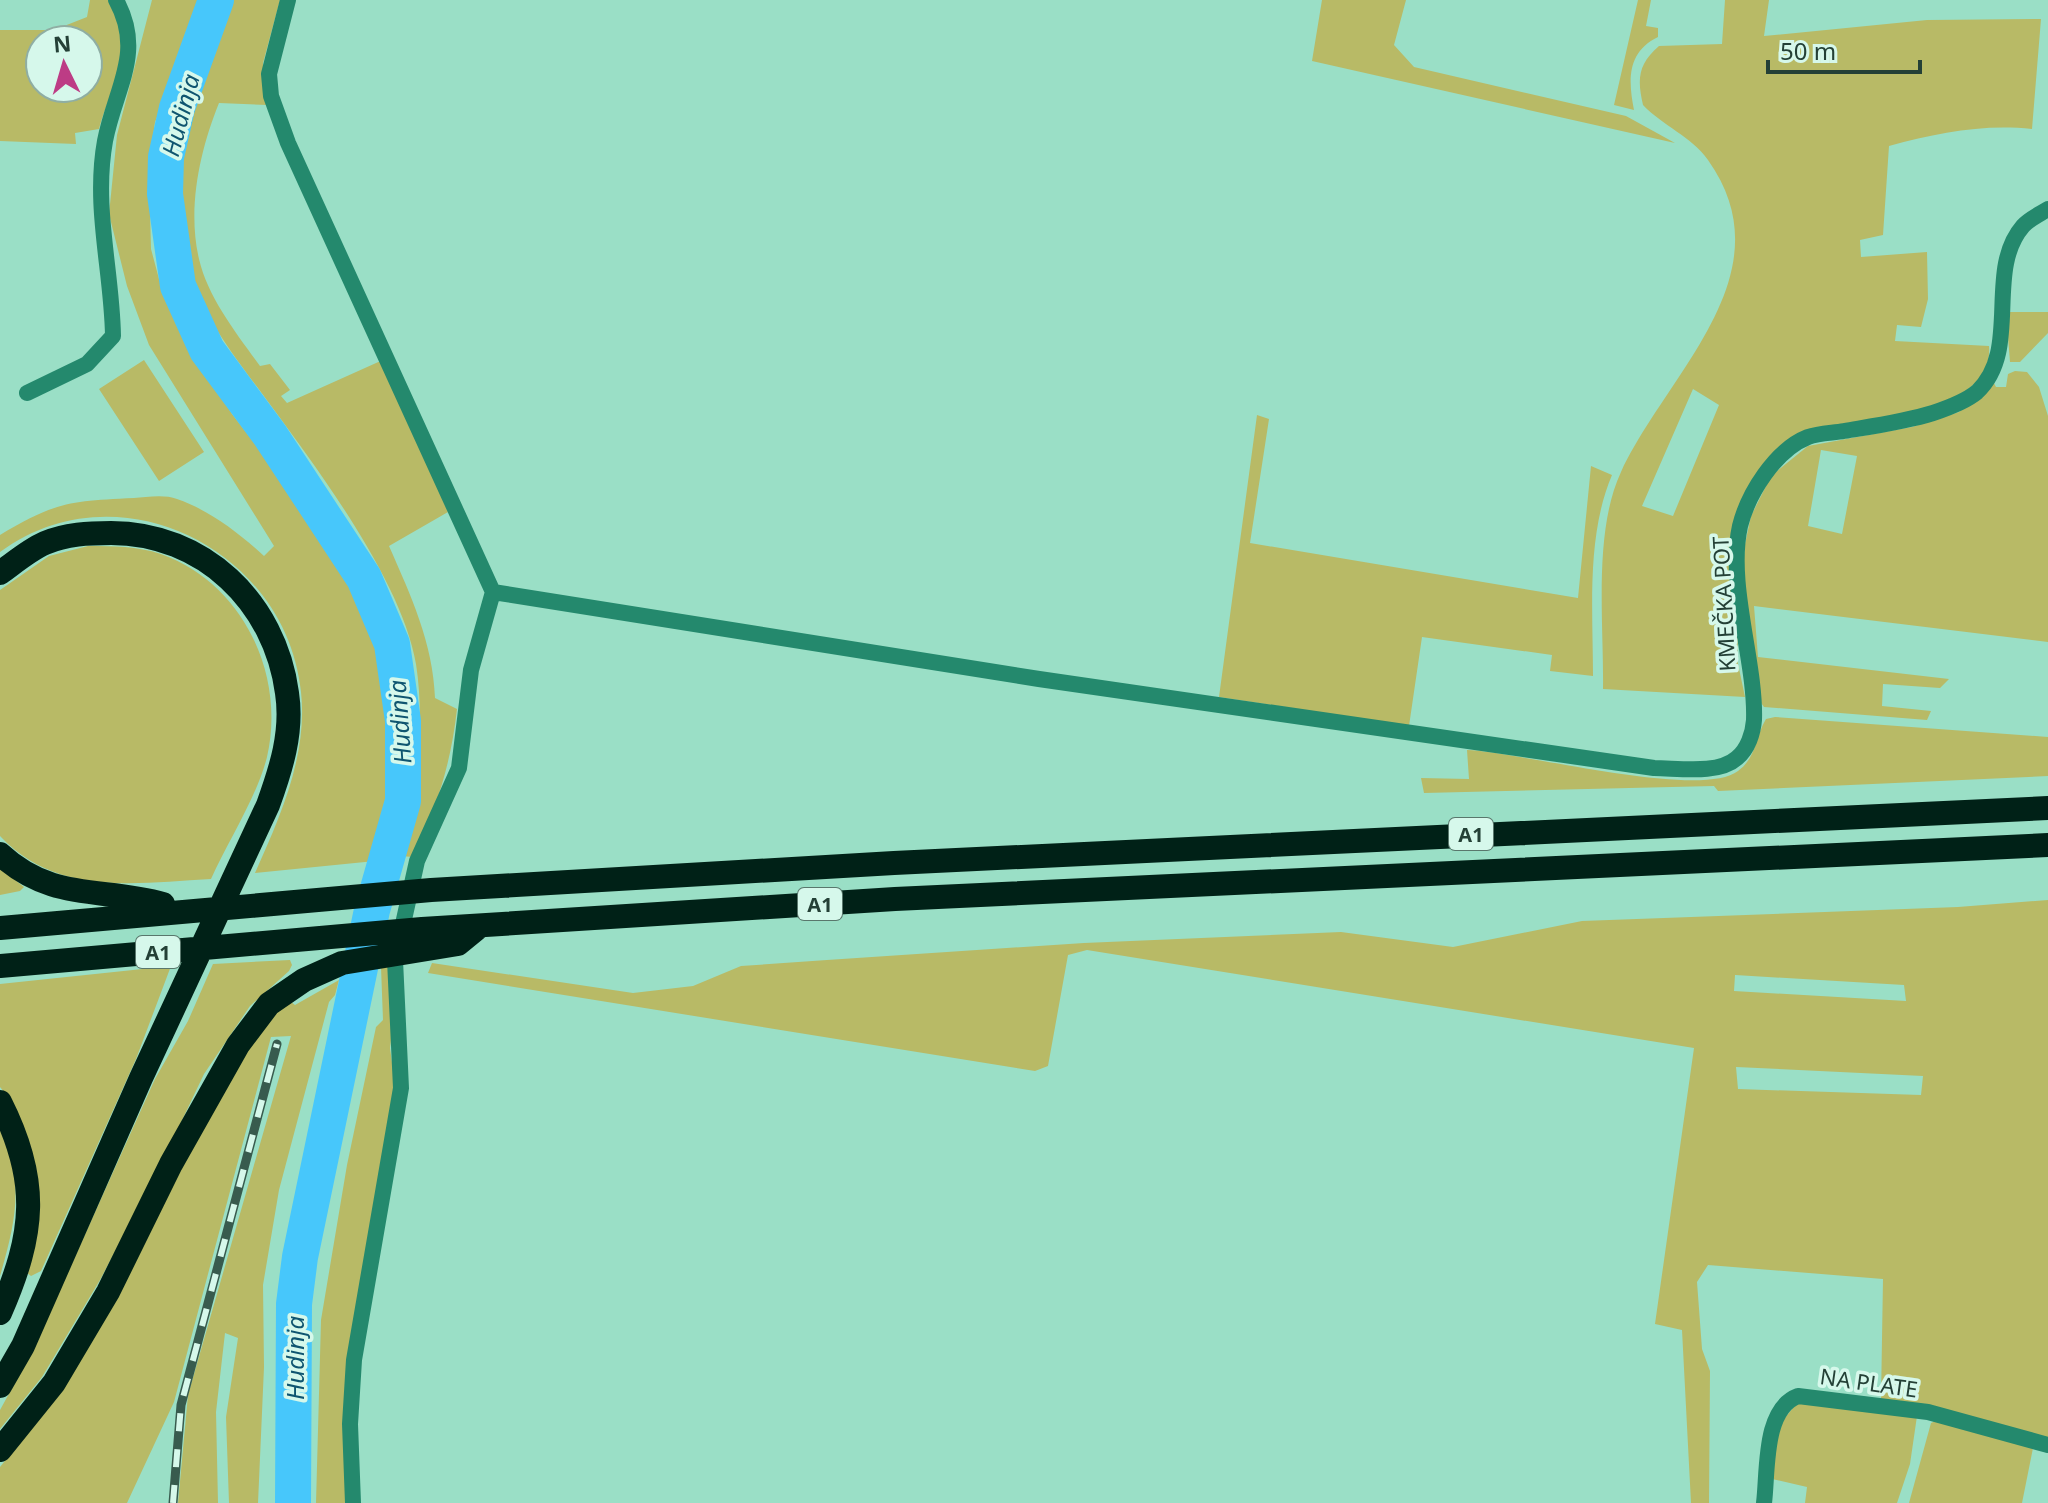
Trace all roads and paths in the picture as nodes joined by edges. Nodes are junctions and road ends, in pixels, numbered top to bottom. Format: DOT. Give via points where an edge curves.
graph roads {
  1 [pos="116,0"];
  2 [pos="288,0"];
  3 [pos="2048,209"];
  4 [pos="27,393"];
  5 [pos="0,573"];
  6 [pos="493,592"];
  7 [pos="2048,808"];
  8 [pos="2048,845"];
  9 [pos="0,854"];
  10 [pos="184,910"];
  11 [pos="0,928"];
  12 [pos="421,938"];
  13 [pos="0,966"];
  14 [pos="0,1102"];
  15 [pos="0,1313"];
  16 [pos="0,1386"];
  17 [pos="2048,1445"];
  18 [pos="0,1450"];
  19 [pos="353,1503"];
  20 [pos="1764,1503"];
  1 -- 4 [label="street" via="129,25 129,53 105,140 102,177 113,336 87,364"];
  2 -- 6 [label="street" via="269,74 271,96"];
  3 -- 6 [label="street, KMEČKA POT" via="2024,225 2010,247 1998,349 1989,377 1976,393 1911,419 1807,437 1765,475 1750,499 1739,547 1754,720 1750,739 1737,758 1718,766 1654,768 1039,679"];
  5 -- 16 [label="highway" via="46,543 85,533 162,539 220,569 243,590 279,655 287,694 284,761 268,805 23,1346"];
  6 -- 19 [label="street" via="471,670 459,768 417,861 395,960 401,1088 354,1360"];
  7 -- 10 [label="highway, A1" via="909,862"];
  8 -- 12 [label="highway, A1" via="911,898 480,926"];
  9 -- 10 [label="highway" via="44,882 79,893"];
  10 -- 11 [label="highway, A1"];
  12 -- 13 [label="highway, A1" via="315,938"];
  12 -- 18 [label="highway" via="342,963 269,1004 238,1045 54,1383"];
  14 -- 15 [label="highway" via="18,1139 30,1197 24,1246"];
  17 -- 20 [label="street, NA PLATE" via="1928,1412 1798,1396 1784,1404 1774,1422"];
}
